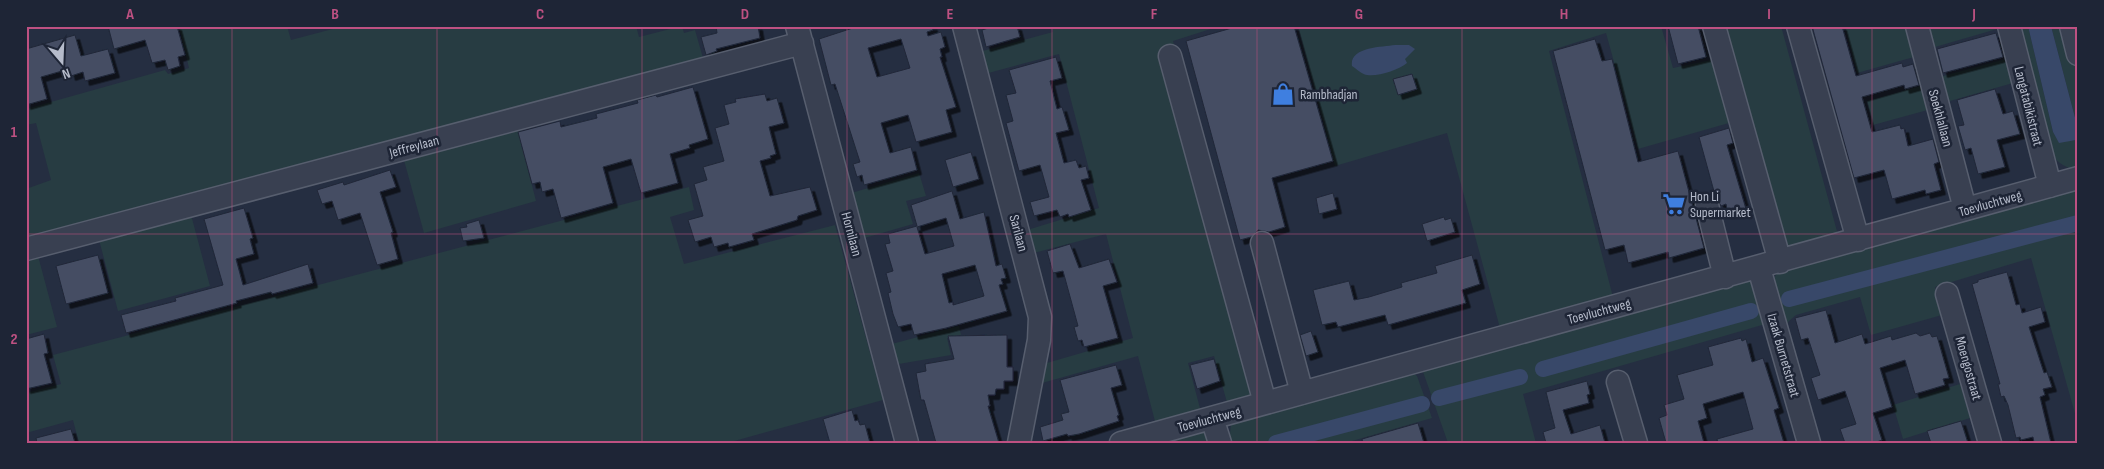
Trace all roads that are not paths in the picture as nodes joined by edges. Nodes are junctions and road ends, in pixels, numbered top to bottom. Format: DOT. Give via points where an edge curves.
graph roads {
  1 [pos="964,26"];
  2 [pos="1714,26"];
  3 [pos="1798,26"];
  4 [pos="1917,26"];
  5 [pos="2008,26"];
  6 [pos="2071,26"];
  7 [pos="800,34"];
  8 [pos="2078,54"];
  9 [pos="1170,56"];
  10 [pos="2078,178"];
  11 [pos="2050,186"];
  12 [pos="1707,205"];
  13 [pos="1965,209"];
  14 [pos="1858,240"];
  15 [pos="1262,243"];
  16 [pos="26,249"];
  17 [pos="1769,265"];
  18 [pos="1726,277"];
  19 [pos="1947,294"];
  20 [pos="1618,382"];
  21 [pos="1302,393"];
  22 [pos="1265,403"];
  23 [pos="1212,418"];
  24 [pos="907,443"];
  25 [pos="1019,443"];
  26 [pos="1121,443"];
  27 [pos="1220,443"];
  28 [pos="1636,443"];
  29 [pos="1809,443"];
  30 [pos="1990,443"];
  1 -- 25 [label="street, Sarilaan" via="1040,317 1039,340"];
  2 -- 17 [label="street, Izaak Burnetstraat"];
  3 -- 14 [label="street"];
  4 -- 13 [label="street, Soekhlallaan"];
  5 -- 11 [label="street, Langatabikistraat"];
  6 -- 8 [label="street"];
  7 -- 16 [label="street, Jeffreylaan"];
  7 -- 24 [label="street, Hornilaan"];
  9 -- 22 [label="street"];
  10 -- 11 [label="street, Toevluchtweg"];
  11 -- 13 [label="street, Toevluchtweg"];
  12 -- 18 [label="street"];
  13 -- 14 [label="street, Toevluchtweg"];
  14 -- 17 [label="street, Toevluchtweg"];
  15 -- 21 [label="street"];
  17 -- 18 [label="street, Toevluchtweg"];
  17 -- 29 [label="street, Izaak Burnetstraat"];
  18 -- 21 [label="street, Toevluchtweg"];
  19 -- 30 [label="street, Moengostraat"];
  20 -- 28 [label="street"];
  21 -- 22 [label="street, Toevluchtweg"];
  22 -- 23 [label="street, Toevluchtweg"];
  23 -- 26 [label="street, Toevluchtweg"];
  23 -- 27 [label="street"];
}
